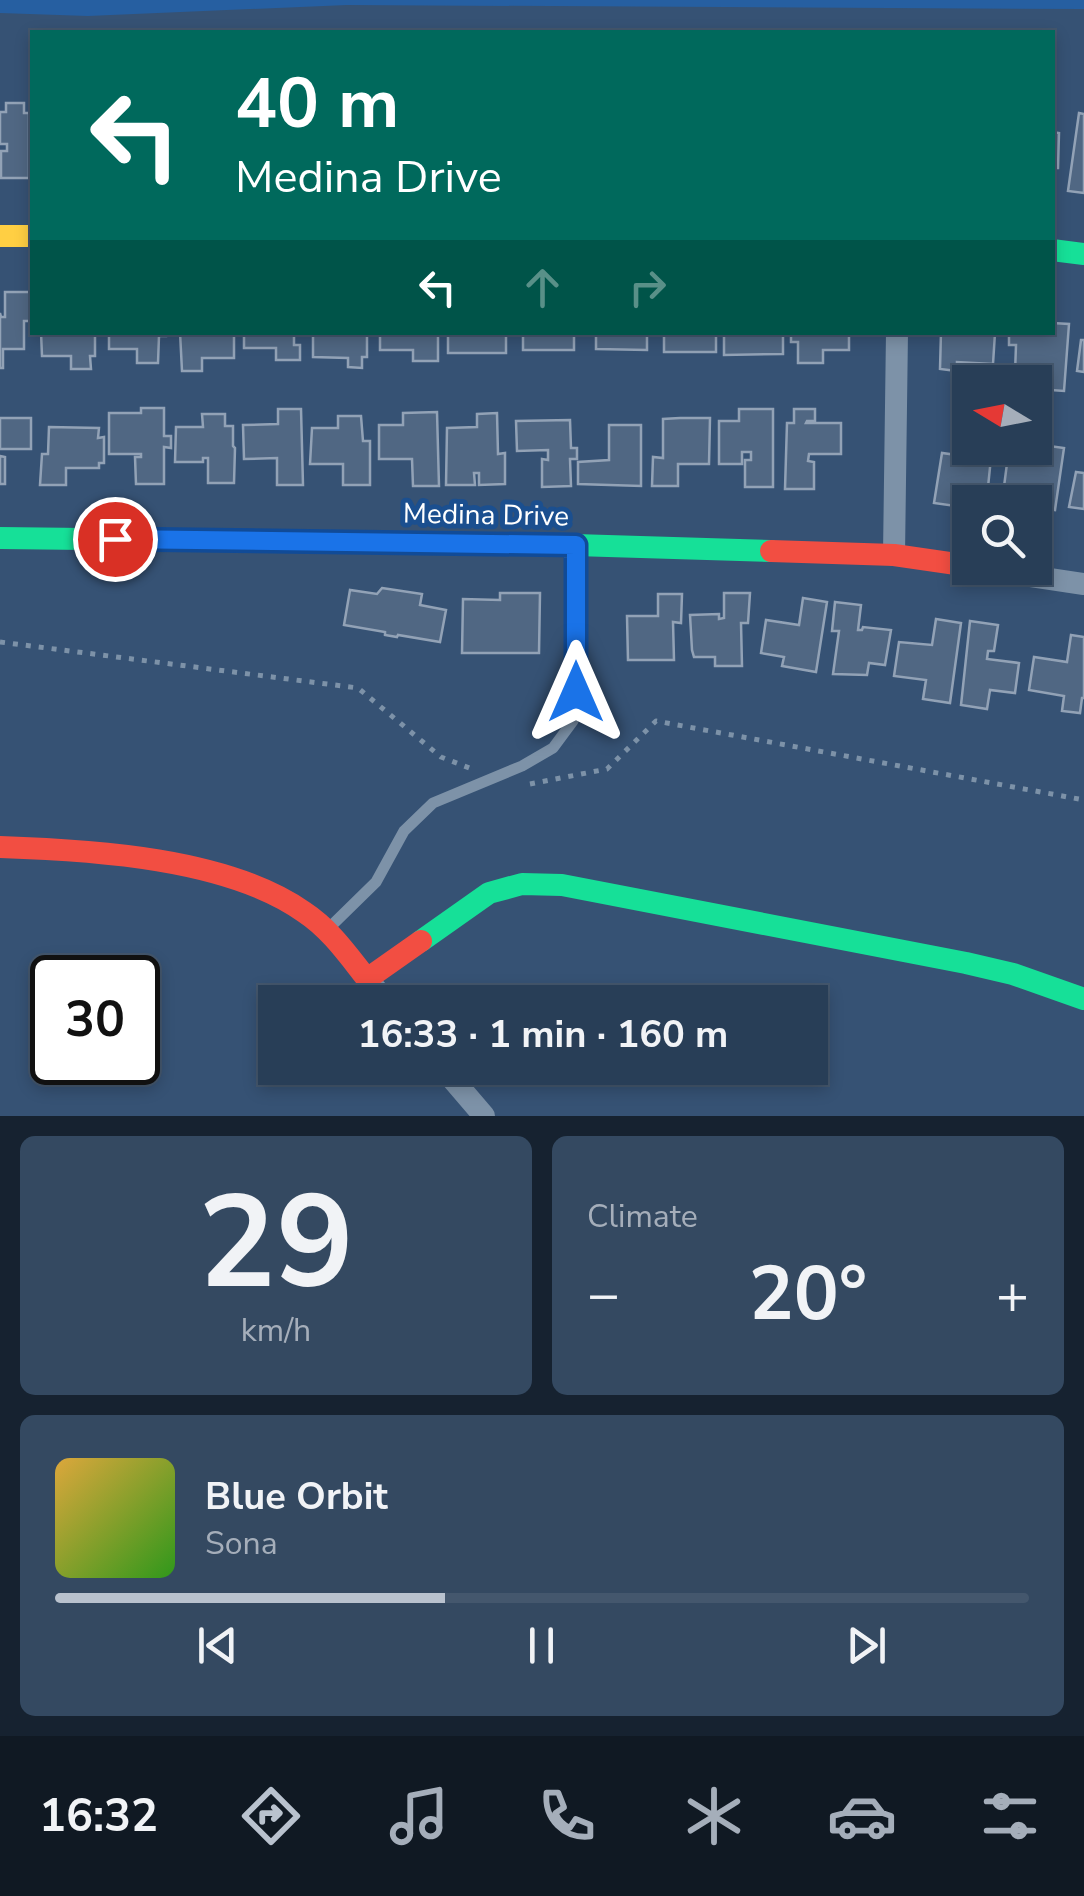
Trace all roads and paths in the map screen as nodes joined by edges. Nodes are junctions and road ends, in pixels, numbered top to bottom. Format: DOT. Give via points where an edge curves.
graph roads {
  1 [pos="0,236"];
  2 [pos="30,236"];
  3 [pos="1055,250"];
  4 [pos="1084,254"];
  5 [pos="897,335"];
  6 [pos="0,538"];
  7 [pos="576,545"];
  8 [pos="894,555"];
  9 [pos="952,564"];
  10 [pos="1052,579"];
  11 [pos="1084,584"];
  12 [pos="0,642"];
  13 [pos="576,692"];
  14 [pos="492,777"];
  15 [pos="1084,800"];
  16 [pos="0,847"];
  17 [pos="327,930"];
  18 [pos="367,980"];
  19 [pos="372,985"];
  20 [pos="1084,999"];
  21 [pos="458,1085"];
  22 [pos="484,1116"];
  1 -- 2 [label="street"];
  3 -- 4 [label="street"];
  5 -- 8 [label="street"];
  6 -- 7 [label="street, Medina Drive"];
  7 -- 8 [label="street, Medina Drive"];
  7 -- 13 [label="street"];
  8 -- 9 [label="street, Medina Drive"];
  10 -- 11 [label="street, Medina Drive"];
  12 -- 14 [label="path" via="358,688 441,757"];
  13 -- 14 [label="lane" via="573,721 553,748"];
  14 -- 15 [label="path" via="522,786 607,769 656,721"];
  14 -- 17 [label="lane" via="434,803 404,830 376,882"];
  16 -- 17 [label="street" via="226,873 282,896"];
  17 -- 18 [label="street"];
  18 -- 19 [label="street"];
  18 -- 20 [label="street" via="489,893 522,884 562,886 966,964"];
  21 -- 22 [label="street"];
}
